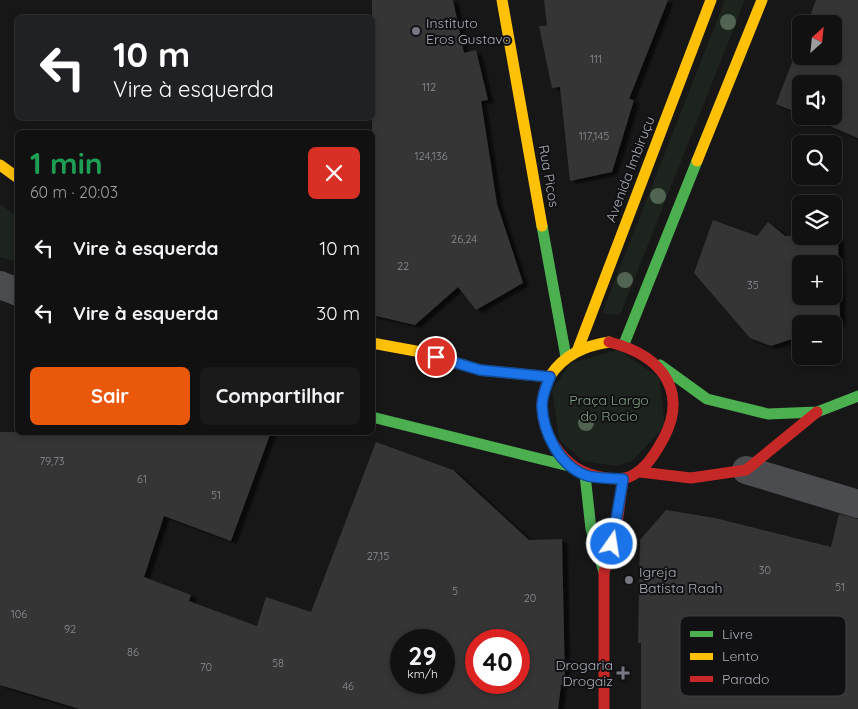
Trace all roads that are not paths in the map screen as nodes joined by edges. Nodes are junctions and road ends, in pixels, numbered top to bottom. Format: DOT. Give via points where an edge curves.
graph roads {
  1 [pos="502,0"];
  2 [pos="711,0"];
  3 [pos="762,0"];
  4 [pos="0,165"];
  5 [pos="15,176"];
  6 [pos="0,285"];
  7 [pos="15,291"];
  8 [pos="375,344"];
  9 [pos="624,344"];
  10 [pos="578,349"];
  11 [pos="566,357"];
  12 [pos="652,360"];
  13 [pos="550,377"];
  14 [pos="858,396"];
  15 [pos="818,412"];
  16 [pos="375,418"];
  17 [pos="569,466"];
  18 [pos="746,470"];
  19 [pos="640,472"];
  20 [pos="585,475"];
  21 [pos="623,479"];
  22 [pos="858,504"];
  23 [pos="604,572"];
  24 [pos="604,709"];
  1 -- 11 [label="street, Rua Picos"];
  2 -- 10 [label="street, Avenida Imbiruçu"];
  3 -- 9 [label="street"];
  4 -- 5 [label="street"];
  6 -- 7 [label="street"];
  8 -- 13 [label="street" via="421,352 480,370"];
  9 -- 10 [label="street" via="609,342"];
  9 -- 12 [label="street" via="640,350"];
  10 -- 11 [label="street"];
  11 -- 13 [label="street"];
  12 -- 15 [label="street" via="707,399 768,414"];
  12 -- 19 [label="street" via="664,374 674,407 664,442"];
  13 -- 17 [label="street" via="542,405 544,426"];
  14 -- 15 [label="street"];
  15 -- 18 [label="street"];
  16 -- 17 [label="street"];
  17 -- 20 [label="street"];
  18 -- 19 [label="street" via="691,478"];
  18 -- 22 [label="street"];
  19 -- 21 [label="street"];
  20 -- 21 [label="street"];
  20 -- 23 [label="street" via="590,529"];
  21 -- 23 [label="street" via="616,531"];
  23 -- 24 [label="street"];
}
